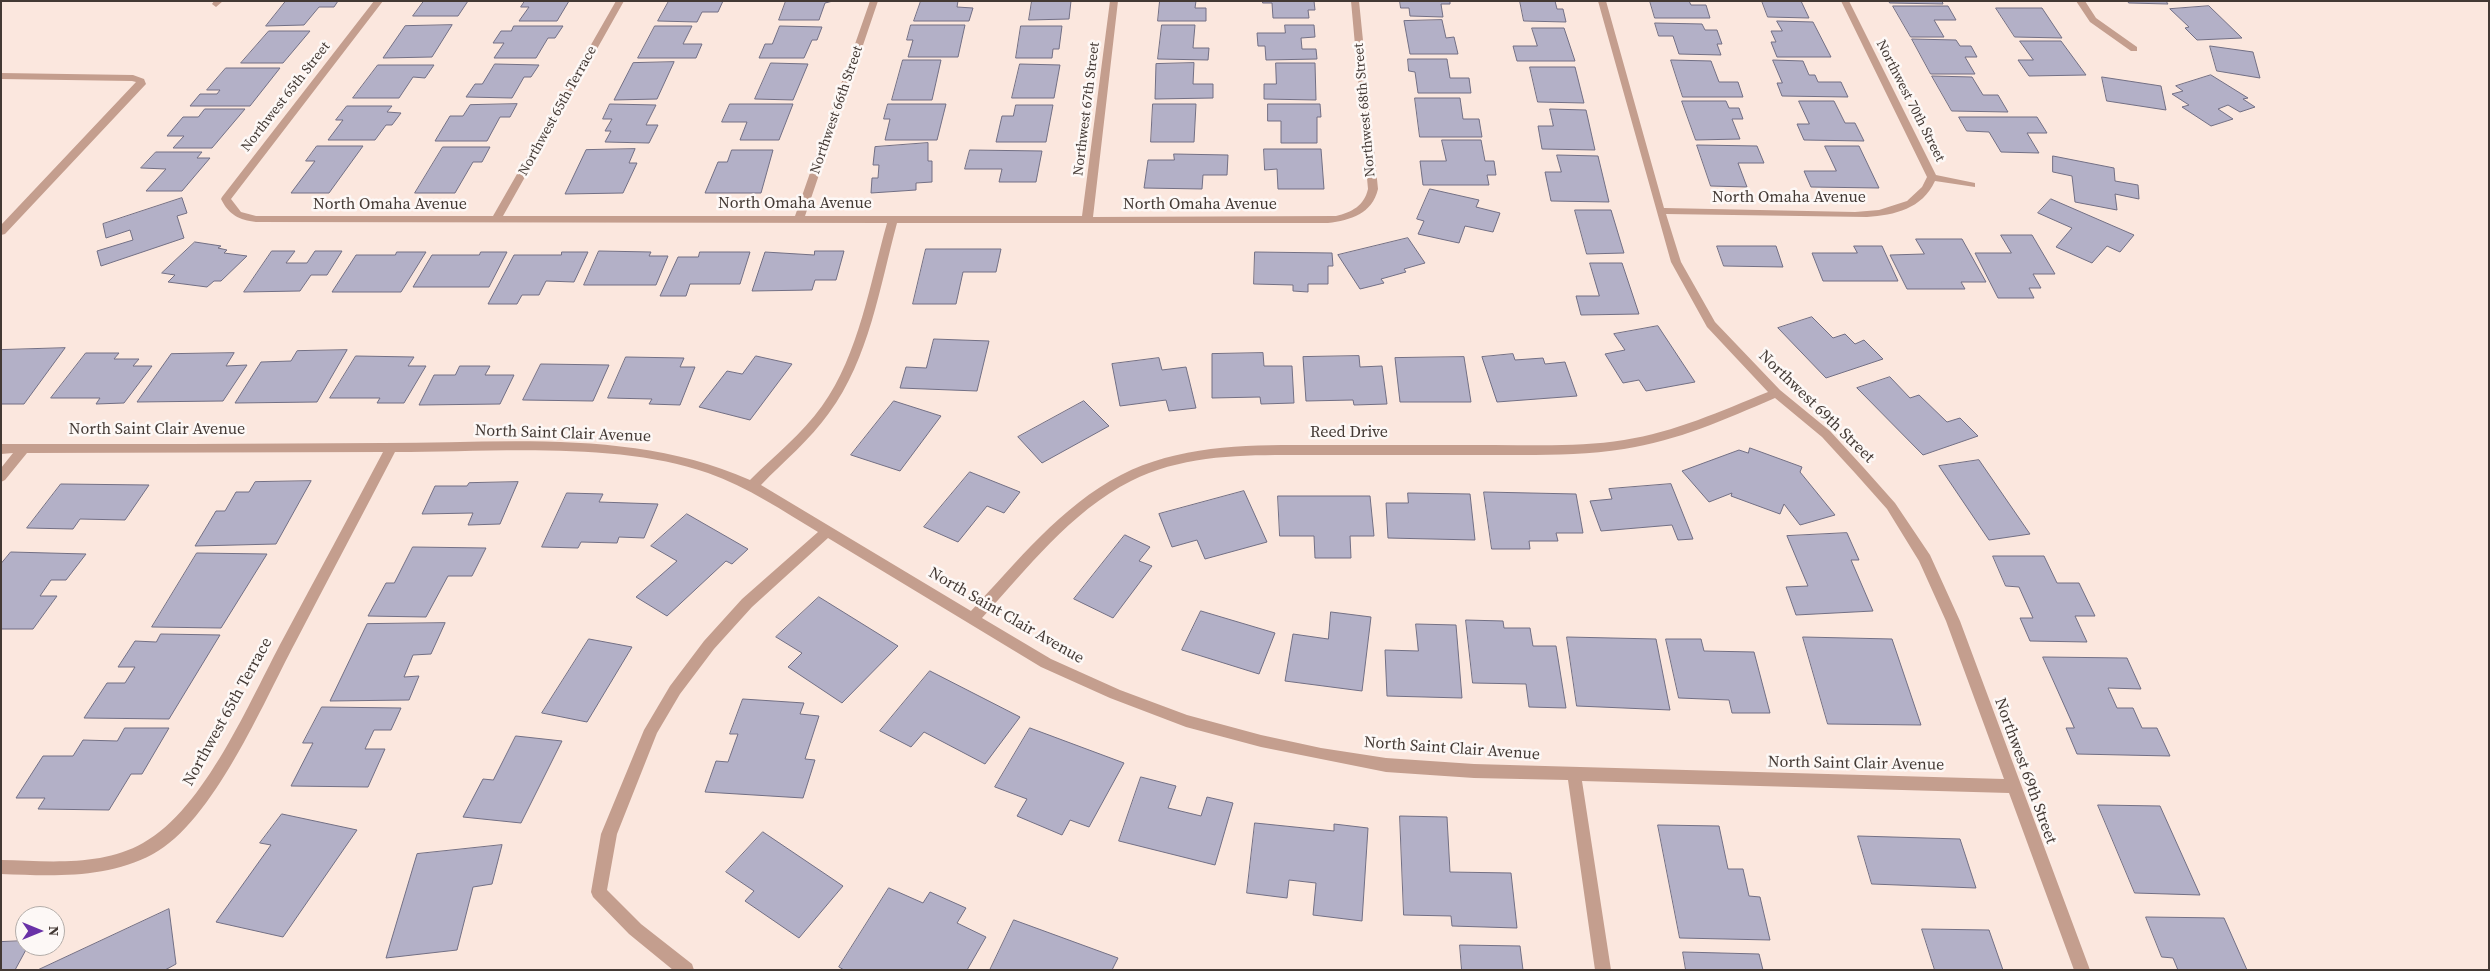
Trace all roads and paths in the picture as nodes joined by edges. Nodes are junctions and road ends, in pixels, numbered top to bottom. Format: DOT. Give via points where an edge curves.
graph roads {
  1 [pos="379,1"];
  2 [pos="620,1"];
  3 [pos="874,1"];
  4 [pos="1114,1"];
  5 [pos="1355,1"];
  6 [pos="1602,1"];
  7 [pos="1845,1"];
  8 [pos="2080,1"];
  9 [pos="2134,49"];
  10 [pos="1,76"];
  11 [pos="1932,177"];
  12 [pos="1971,185"];
  13 [pos="1660,211"];
  14 [pos="233,213"];
  15 [pos="1358,214"];
  16 [pos="799,219"];
  17 [pos="893,219"];
  18 [pos="496,220"];
  19 [pos="1087,220"];
  20 [pos="1,232"];
  21 [pos="1776,393"];
  22 [pos="392,447"];
  23 [pos="1,448"];
  24 [pos="24,448"];
  25 [pos="1,477"];
  26 [pos="752,486"];
  27 [pos="828,531"];
  28 [pos="972,619"];
  29 [pos="1574,774"];
  30 [pos="2012,786"];
  31 [pos="1,868"];
  32 [pos="686,970"];
  33 [pos="1603,970"];
  34 [pos="2082,970"];
  1 -- 14 [label="street, Northwest 65th Street" via="226,199"];
  2 -- 18 [label="street, Northwest 65th Terrace"];
  3 -- 16 [label="street, Northwest 66th Street"];
  4 -- 19 [label="street, Northwest 67th Street"];
  5 -- 15 [label="street, Northwest 68th Street" via="1373,189 1372,198"];
  6 -- 13 [label="street, Northwest 69th Street"];
  7 -- 11 [label="street, Northwest 70th Street"];
  8 -- 9 [label="street" via="2094,20"];
  10 -- 20 [label="street" via="132,78 141,84"];
  11 -- 12 [label="street, Northwest 70th Street"];
  11 -- 13 [label="street, North Omaha Avenue" via="1921,198 1907,206 1877,213"];
  13 -- 21 [label="street, Northwest 69th Street" via="1676,262 1711,324"];
  14 -- 18 [label="street, North Omaha Avenue" via="242,218 256,219"];
  15 -- 19 [label="street, North Omaha Avenue" via="1328,220"];
  16 -- 17 [label="street, North Omaha Avenue"];
  16 -- 18 [label="street, North Omaha Avenue"];
  17 -- 19 [label="street, North Omaha Avenue"];
  17 -- 26 [label="street" via="861,332 839,389 826,410"];
  21 -- 28 [label="street, Reed Drive" via="1710,421 1623,445 1548,450 1256,450 1177,460 1126,478 1071,516"];
  21 -- 30 [label="street, Northwest 69th Street" via="1826,434 1859,470 1891,506 1925,559 1953,621"];
  22 -- 24 [label="street, North Saint Clair Avenue"];
  22 -- 26 [label="street, North Saint Clair Avenue" via="549,447 624,451 659,455 710,468"];
  22 -- 31 [label="street, Northwest 65th Terrace" via="208,788 188,814 151,847 124,860 95,866"];
  23 -- 24 [label="street, North Saint Clair Avenue"];
  24 -- 25 [label="street"];
  26 -- 27 [label="street, North Saint Clair Avenue"];
  27 -- 28 [label="street, North Saint Clair Avenue"];
  27 -- 32 [label="street" via="747,603 675,690 651,730 609,834 599,892 635,929"];
  28 -- 29 [label="street, North Saint Clair Avenue" via="1046,663 1115,694 1186,720 1261,741 1386,765"];
  29 -- 30 [label="street, North Saint Clair Avenue"];
  29 -- 33 [label="street"];
  30 -- 34 [label="street, Northwest 69th Street"];
}
